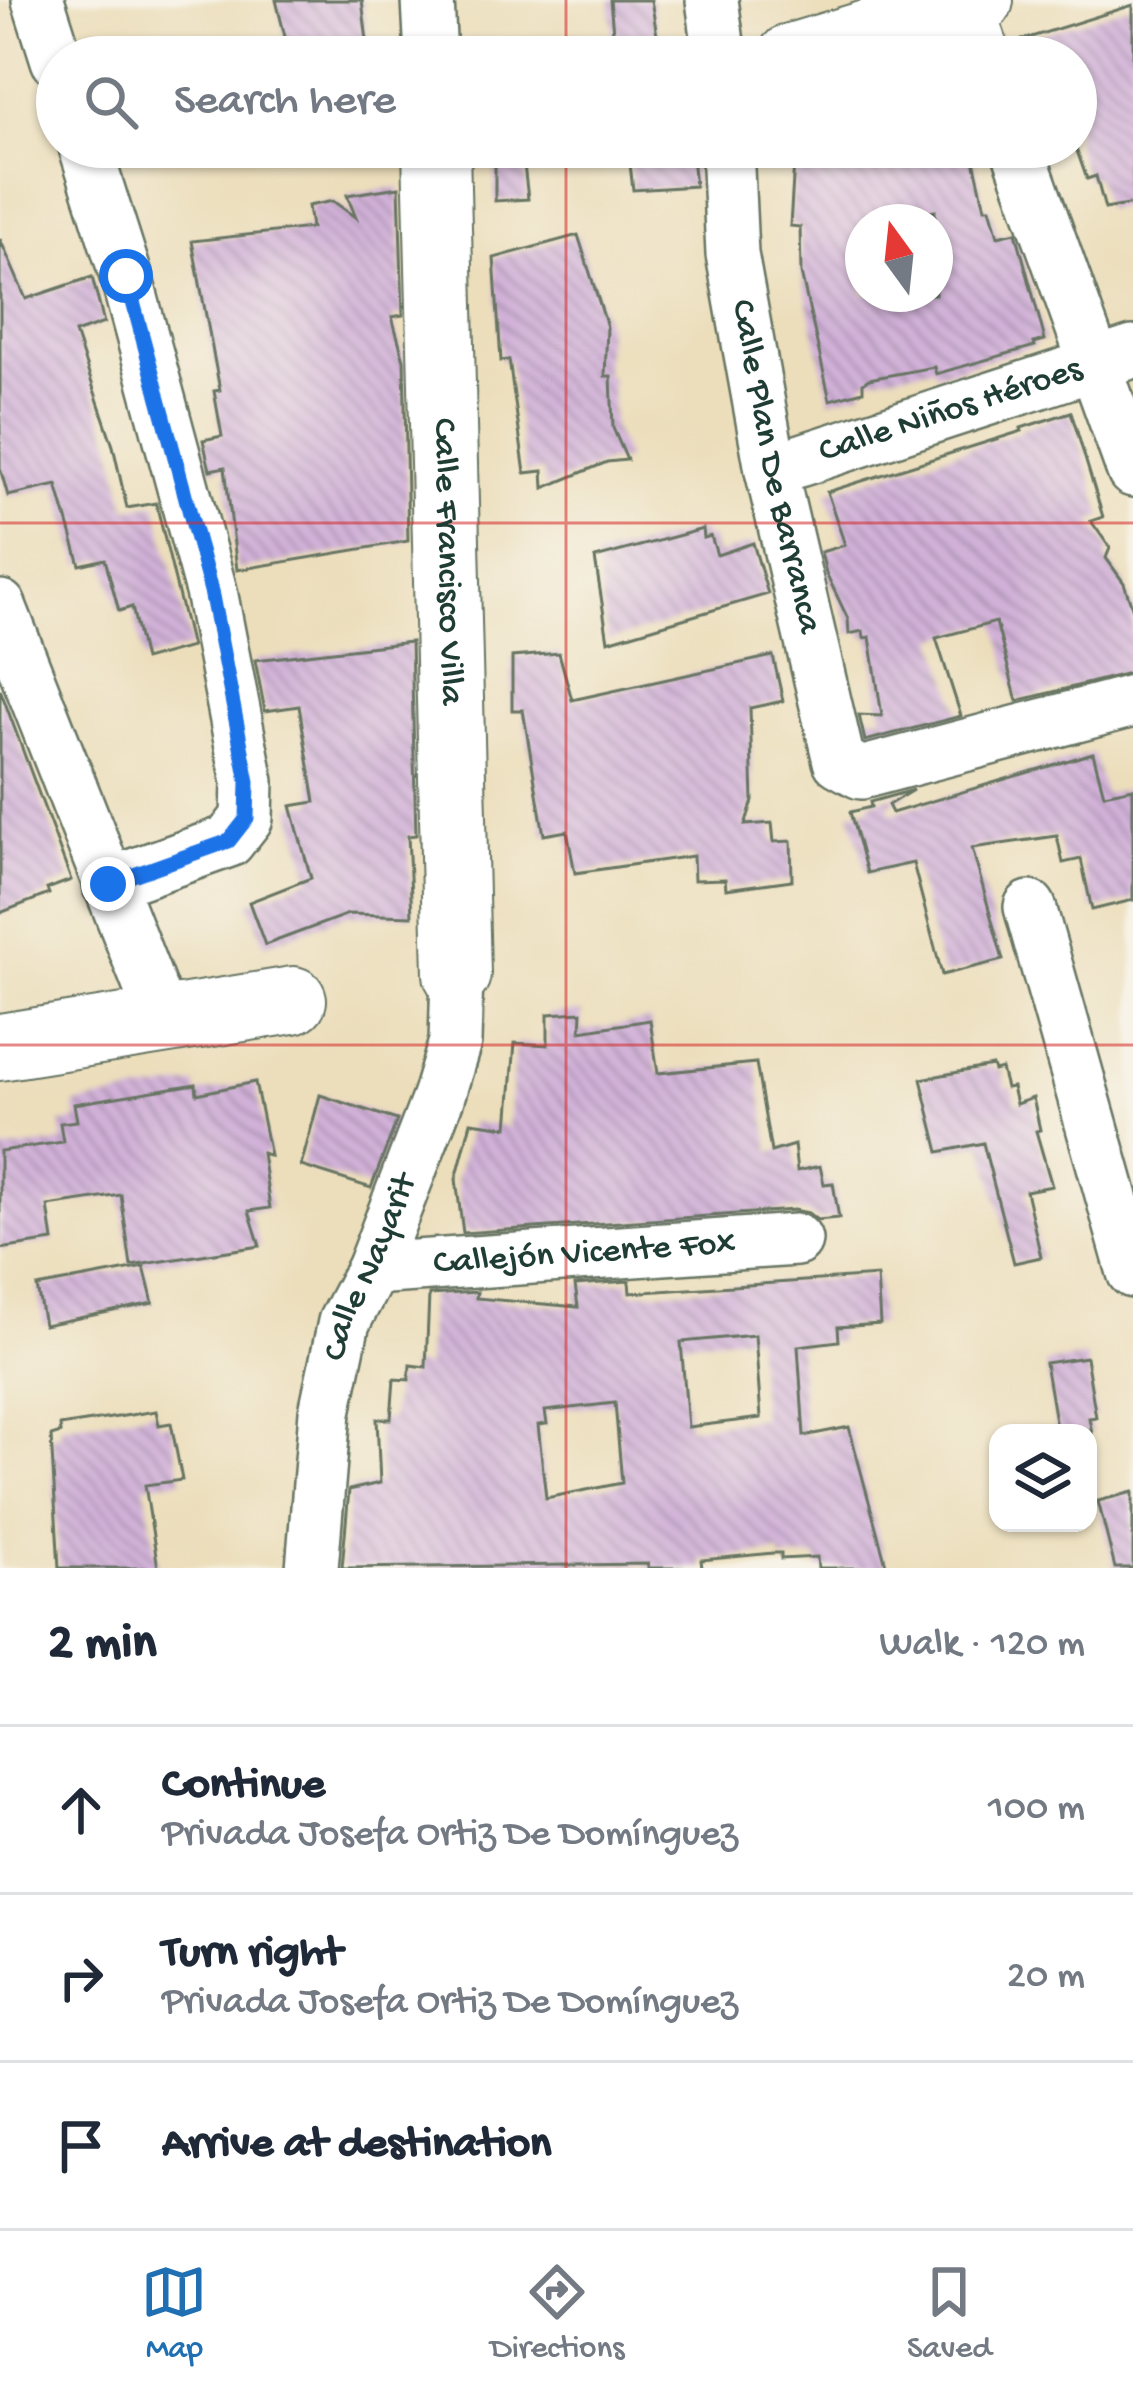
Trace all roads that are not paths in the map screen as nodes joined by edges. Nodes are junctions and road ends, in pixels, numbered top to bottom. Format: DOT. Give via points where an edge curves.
graph roads {
  1 [pos="38,0"];
  2 [pos="428,0"];
  3 [pos="712,0"];
  4 [pos="974,15"];
  5 [pos="49,36"];
  6 [pos="430,36"];
  7 [pos="717,36"];
  8 [pos="882,36"];
  9 [pos="92,168"];
  10 [pos="439,168"];
  11 [pos="728,168"];
  12 [pos="1027,168"];
  13 [pos="1113,359"];
  14 [pos="771,470"];
  15 [pos="1133,471"];
  16 [pos="0,606"];
  17 [pos="1133,701"];
  18 [pos="108,884"];
  19 [pos="1030,908"];
  20 [pos="457,974"];
  21 [pos="293,1000"];
  22 [pos="163,1022"];
  23 [pos="0,1047"];
  24 [pos="796,1240"];
  25 [pos="372,1269"];
  26 [pos="1133,1272"];
  27 [pos="312,1568"];
  1 -- 5 [label="street"];
  2 -- 6 [label="street"];
  3 -- 7 [label="street"];
  4 -- 8 [label="main road"];
  9 -- 18 [label="street" via="211,591 248,782 247,818 229,841"];
  10 -- 20 [label="main road, Calle Francisco Villa"];
  11 -- 14 [label="street, Calle Plan De Barranca" via="732,254"];
  12 -- 13 [label="street"];
  13 -- 14 [label="street, Calle Niños Héroes"];
  13 -- 15 [label="street"];
  14 -- 17 [label="street, Calle Plan De Barranca" via="839,761 861,773"];
  16 -- 18 [label="street"];
  18 -- 22 [label="street"];
  19 -- 26 [label="street"];
  20 -- 25 [label="street, Calle Nayarit" via="455,1042 439,1098"];
  21 -- 22 [label="main road"];
  22 -- 23 [label="main road"];
  24 -- 25 [label="street, Callejón Vicente Fox"];
  25 -- 27 [label="street, Calle Nayarit" via="339,1344"];
}
